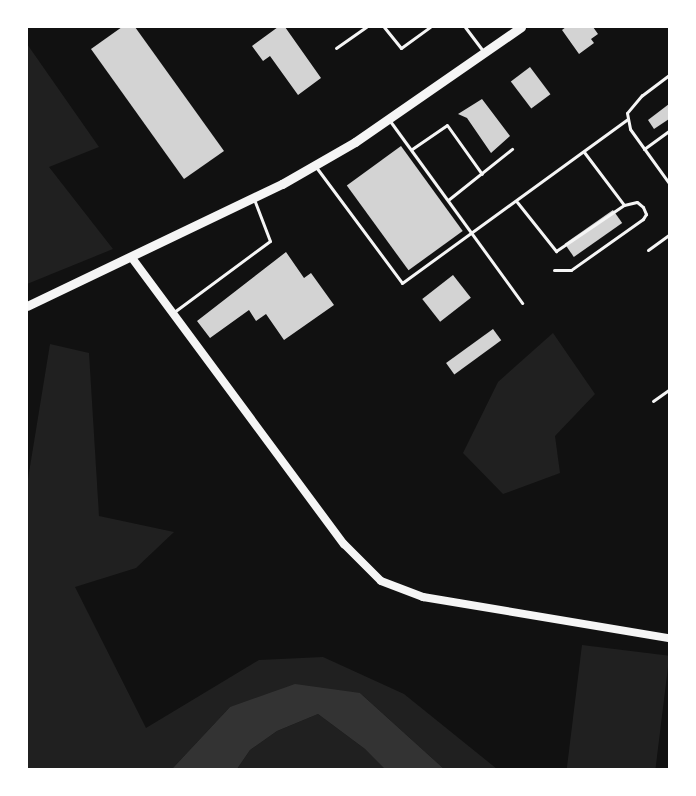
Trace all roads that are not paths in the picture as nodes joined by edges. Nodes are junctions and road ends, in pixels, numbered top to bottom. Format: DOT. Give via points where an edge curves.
graph roads {
  1 [pos="366,27"];
  2 [pos="384,27"];
  3 [pos="430,27"];
  4 [pos="465,27"];
  5 [pos="521,27"];
  6 [pos="336,48"];
  7 [pos="485,54"];
  8 [pos="669,75"];
  9 [pos="628,119"];
  10 [pos="389,120"];
  11 [pos="669,131"];
  12 [pos="512,149"];
  13 [pos="644,149"];
  14 [pos="411,150"];
  15 [pos="584,152"];
  16 [pos="315,165"];
  17 [pos="482,174"];
  18 [pos="669,183"];
  19 [pos="254,198"];
  20 [pos="448,200"];
  21 [pos="517,202"];
  22 [pos="624,205"];
  23 [pos="473,235"];
  24 [pos="669,236"];
  25 [pos="648,250"];
  26 [pos="132,258"];
  27 [pos="554,270"];
  28 [pos="522,303"];
  29 [pos="27,306"];
  30 [pos="173,313"];
  31 [pos="669,390"];
  32 [pos="653,401"];
  33 [pos="669,638"];
  1 -- 6 [label="lane"];
  2 -- 3 [label="lane" via="401,48"];
  4 -- 7 [label="lane"];
  5 -- 7 [label="main road"];
  7 -- 10 [label="main road"];
  8 -- 9 [label="lane" via="642,95 627,113"];
  9 -- 13 [label="lane"];
  9 -- 15 [label="lane"];
  10 -- 14 [label="lane"];
  10 -- 16 [label="main road"];
  11 -- 13 [label="lane"];
  12 -- 17 [label="lane"];
  13 -- 18 [label="lane"];
  14 -- 17 [label="lane" via="447,125"];
  14 -- 20 [label="lane"];
  15 -- 21 [label="lane"];
  15 -- 22 [label="lane"];
  16 -- 19 [label="main road"];
  16 -- 23 [label="lane" via="402,283"];
  17 -- 20 [label="lane"];
  19 -- 26 [label="main road"];
  19 -- 30 [label="lane" via="270,241"];
  20 -- 23 [label="lane"];
  21 -- 22 [label="lane" via="556,251"];
  21 -- 23 [label="lane"];
  22 -- 27 [label="lane" via="637,202 646,214 571,270"];
  23 -- 28 [label="lane"];
  24 -- 25 [label="lane"];
  26 -- 29 [label="main road"];
  26 -- 30 [label="street"];
  30 -- 33 [label="street" via="344,543 381,581 423,597"];
  31 -- 32 [label="lane"];
}
